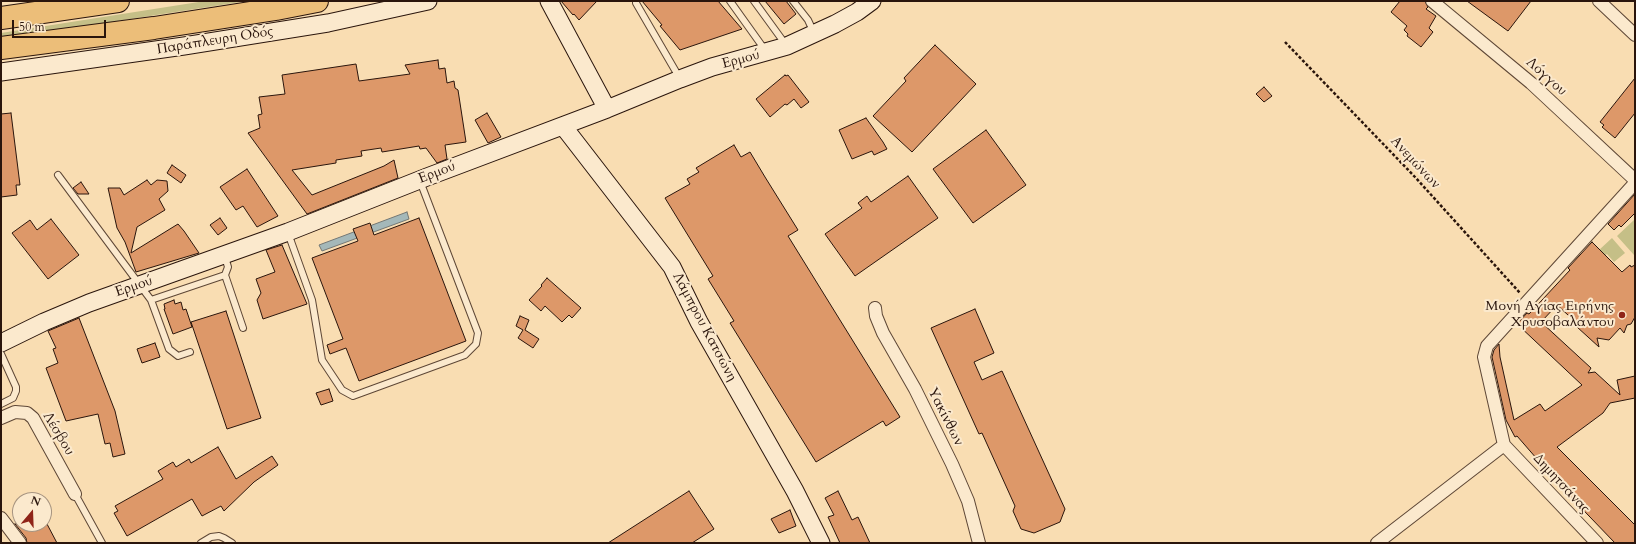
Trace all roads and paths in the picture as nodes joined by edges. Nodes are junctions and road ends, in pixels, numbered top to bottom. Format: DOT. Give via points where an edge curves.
graph roads {
  1 [pos="118,1"];
  2 [pos="318,1"];
  3 [pos="428,1"];
  4 [pos="549,1"];
  5 [pos="636,1"];
  6 [pos="730,1"];
  7 [pos="754,1"];
  8 [pos="792,1"];
  9 [pos="872,1"];
  10 [pos="1432,1"];
  11 [pos="1599,1"];
  12 [pos="1,18"];
  13 [pos="814,34"];
  14 [pos="1635,34"];
  15 [pos="1285,42"];
  16 [pos="787,46"];
  17 [pos="1,48"];
  18 [pos="767,53"];
  19 [pos="1,72"];
  20 [pos="680,79"];
  21 [pos="607,109"];
  22 [pos="563,126"];
  23 [pos="58,175"];
  24 [pos="419,180"];
  25 [pos="1635,182"];
  26 [pos="288,232"];
  27 [pos="224,255"];
  28 [pos="225,274"];
  29 [pos="140,285"];
  30 [pos="151,300"];
  31 [pos="1526,301"];
  32 [pos="875,308"];
  33 [pos="243,328"];
  34 [pos="1,343"];
  35 [pos="190,352"];
  36 [pos="1,354"];
  37 [pos="3,363"];
  38 [pos="1,404"];
  39 [pos="1,418"];
  40 [pos="1504,445"];
  41 [pos="75,494"];
  42 [pos="1,518"];
  43 [pos="20,543"];
  44 [pos="102,543"];
  45 [pos="201,543"];
  46 [pos="232,543"];
  47 [pos="821,543"];
  48 [pos="979,543"];
  49 [pos="1377,543"];
  50 [pos="1597,543"];
  1 -- 12 [label="highway"];
  2 -- 17 [label="highway" via="154,28"];
  3 -- 19 [label="street, Παράπλευρη Οδός" via="320,24"];
  4 -- 21 [label="street"];
  5 -- 20 [label="lane"];
  6 -- 18 [label="lane"];
  7 -- 16 [label="lane"];
  8 -- 13 [label="lane" via="808,20"];
  9 -- 13 [label="street, Ερμού" via="857,12"];
  10 -- 25 [label="street, Λόγγου" via="1525,78"];
  11 -- 14 [label="street"];
  13 -- 16 [label="street, Ερμού"];
  15 -- 31 [label="path, Ανεμώνων" via="1415,177"];
  16 -- 18 [label="street, Ερμού"];
  18 -- 20 [label="street, Ερμού" via="712,67"];
  20 -- 21 [label="street, Ερμού"];
  21 -- 22 [label="street, Ερμού"];
  22 -- 24 [label="street, Ερμού"];
  22 -- 47 [label="street, Λάμπρου Κατσώνη" via="672,267 699,322 795,491"];
  23 -- 29 [label="lane"];
  24 -- 26 [label="street, Ερμού"];
  24 -- 26 [label="lane" via="478,333 476,344 465,355 354,396 342,390 322,360 312,300"];
  25 -- 31 [label="street"];
  26 -- 27 [label="street, Ερμού"];
  27 -- 28 [label="lane" via="228,266"];
  27 -- 29 [label="street, Ερμού"];
  28 -- 30 [label="lane"];
  28 -- 33 [label="lane"];
  29 -- 30 [label="lane"];
  29 -- 34 [label="street, Ερμού" via="50,319"];
  30 -- 35 [label="lane" via="169,349 178,356"];
  31 -- 40 [label="street" via="1489,343 1484,357"];
  32 -- 48 [label="street, Υακίνθων" via="883,333 952,464 968,501"];
  36 -- 37 [label="lane"];
  37 -- 38 [label="lane" via="16,391 13,398"];
  39 -- 41 [label="street, Λέσβου" via="15,412 33,418"];
  40 -- 49 [label="street"];
  40 -- 50 [label="street, Δημητσάνας"];
  41 -- 44 [label="lane"];
  42 -- 43 [label="street"];
  45 -- 46 [label="lane" via="219,536"];
}
